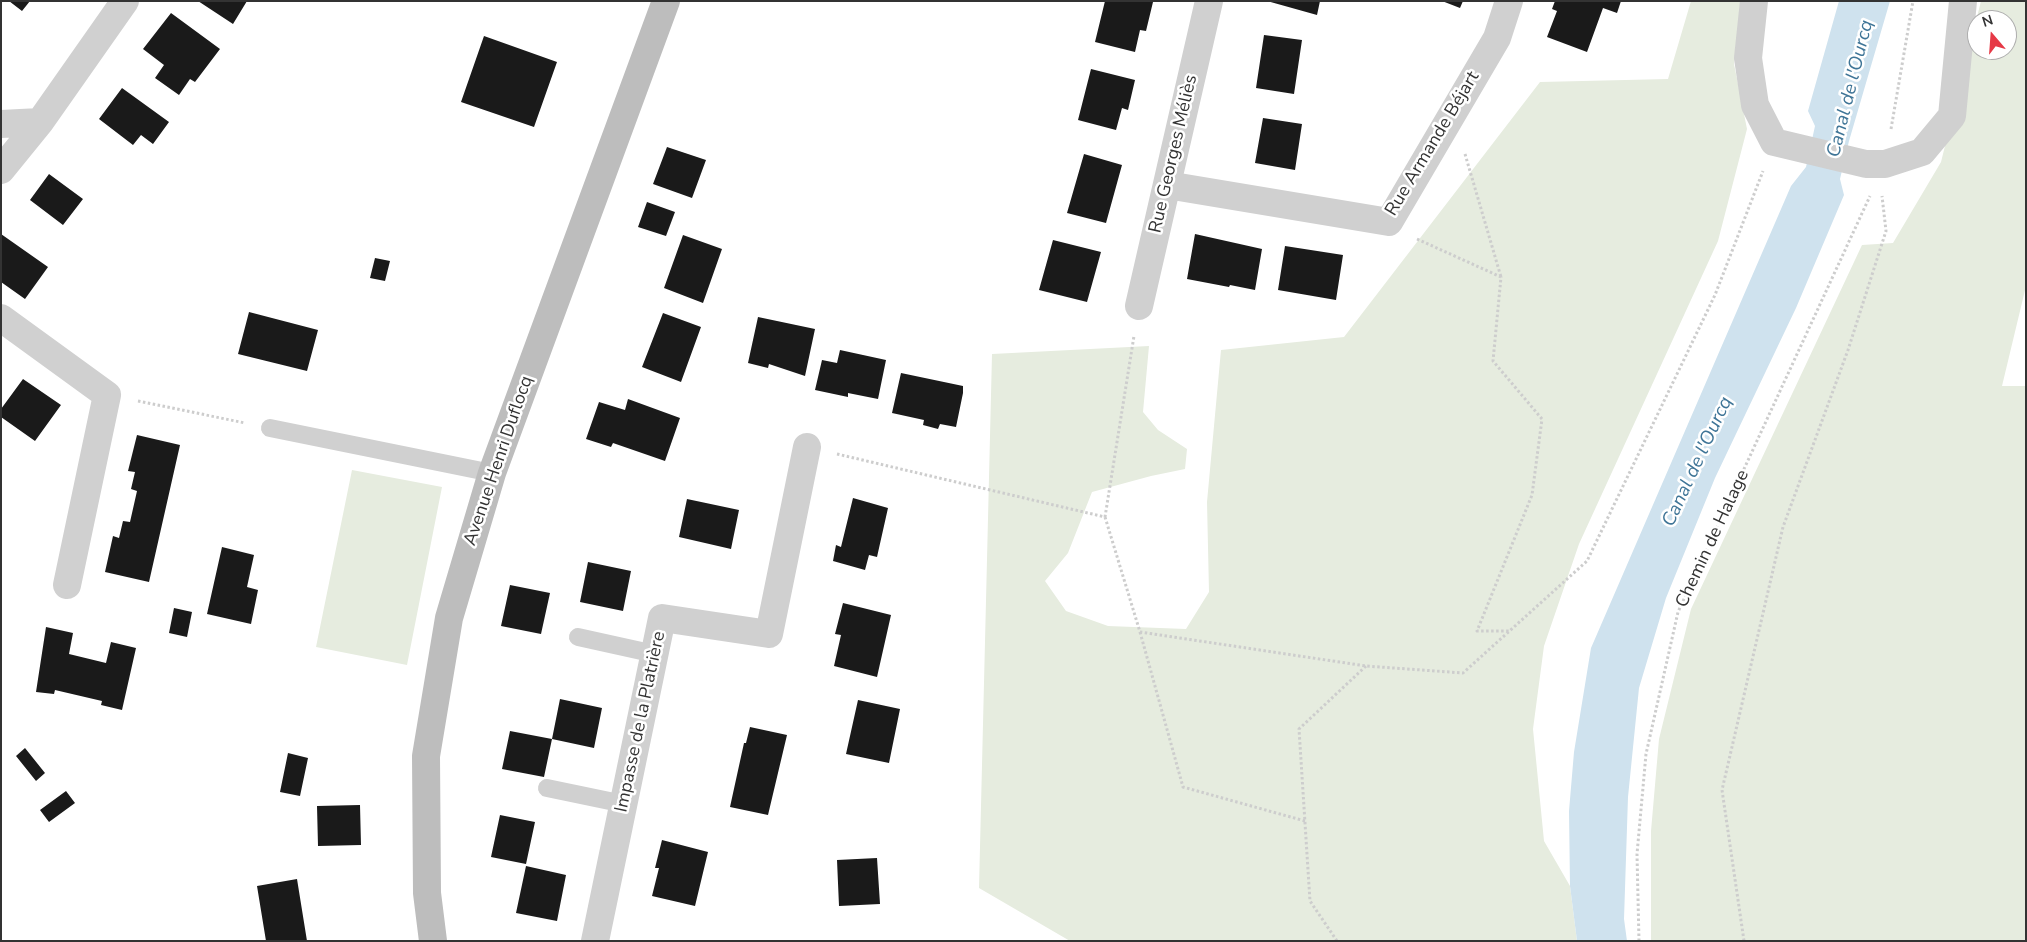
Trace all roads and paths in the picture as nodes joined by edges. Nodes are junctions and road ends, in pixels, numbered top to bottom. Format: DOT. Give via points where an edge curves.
graph roads {
  1 [pos="125,1"];
  2 [pos="666,1"];
  3 [pos="1209,1"];
  4 [pos="1509,1"];
  5 [pos="1754,1"];
  6 [pos="1913,1"];
  7 [pos="1963,1"];
  8 [pos="1453,112"];
  9 [pos="40,122"];
  10 [pos="1,124"];
  11 [pos="1774,142"];
  12 [pos="1877,168"];
  13 [pos="1,170"];
  14 [pos="1167,185"];
  15 [pos="1374,220"];
  16 [pos="1501,277"];
  17 [pos="1139,306"];
  18 [pos="1,318"];
  19 [pos="107,395"];
  20 [pos="270,428"];
  21 [pos="807,447"];
  22 [pos="492,473"];
  23 [pos="1105,517"];
  24 [pos="67,585"];
  25 [pos="1510,631"];
  26 [pos="1140,632"];
  27 [pos="578,637"];
  28 [pos="655,654"];
  29 [pos="1366,666"];
  30 [pos="547,788"];
  31 [pos="624,804"];
  32 [pos="1304,821"];
  33 [pos="433,941"];
  34 [pos="595,941"];
  35 [pos="1337,941"];
  36 [pos="1639,941"];
  37 [pos="1744,941"];
  1 -- 9 [label="street"];
  2 -- 22 [label="street, Avenue Henri Duflocq"];
  3 -- 14 [label="street, Rue Georges Méliès"];
  4 -- 8 [label="street, Rue Armande Béjart" via="1496,38"];
  5 -- 11 [label="street" via="1748,58 1755,105"];
  6 -- 12 [label="path"];
  7 -- 12 [label="street" via="1952,116 1922,152"];
  8 -- 15 [label="street, Rue Armande Béjart" via="1389,222"];
  8 -- 16 [label="path"];
  9 -- 10 [label="street"];
  9 -- 13 [label="street"];
  11 -- 12 [label="street"];
  11 -- 25 [label="path" via="1715,295 1587,561"];
  12 -- 36 [label="path, Chemin de Halage" via="1678,612 1646,754 1637,854"];
  12 -- 37 [label="path" via="1886,231 1848,350 1783,527 1722,790"];
  14 -- 15 [label="street, Rue Armande Béjart"];
  14 -- 17 [label="street, Rue Georges Méliès"];
  15 -- 16 [label="path"];
  16 -- 25 [label="path" via="1493,360 1542,419 1532,495 1477,631"];
  17 -- 23 [label="path"];
  18 -- 19 [label="street"];
  19 -- 20 [label="path"];
  19 -- 24 [label="street"];
  20 -- 22 [label="lane"];
  21 -- 23 [label="path"];
  21 -- 28 [label="street, Impasse de la Platrière" via="769,634 662,618"];
  22 -- 33 [label="street, Avenue Henri Duflocq" via="449,618 426,756 427,894"];
  23 -- 26 [label="path"];
  25 -- 29 [label="path" via="1463,673"];
  26 -- 29 [label="path"];
  26 -- 32 [label="path" via="1183,786"];
  27 -- 28 [label="lane"];
  28 -- 31 [label="street, Impasse de la Platrière"];
  29 -- 32 [label="path" via="1299,729"];
  30 -- 31 [label="lane"];
  31 -- 34 [label="street, Impasse de la Platrière"];
  32 -- 35 [label="path" via="1310,901"];
}
